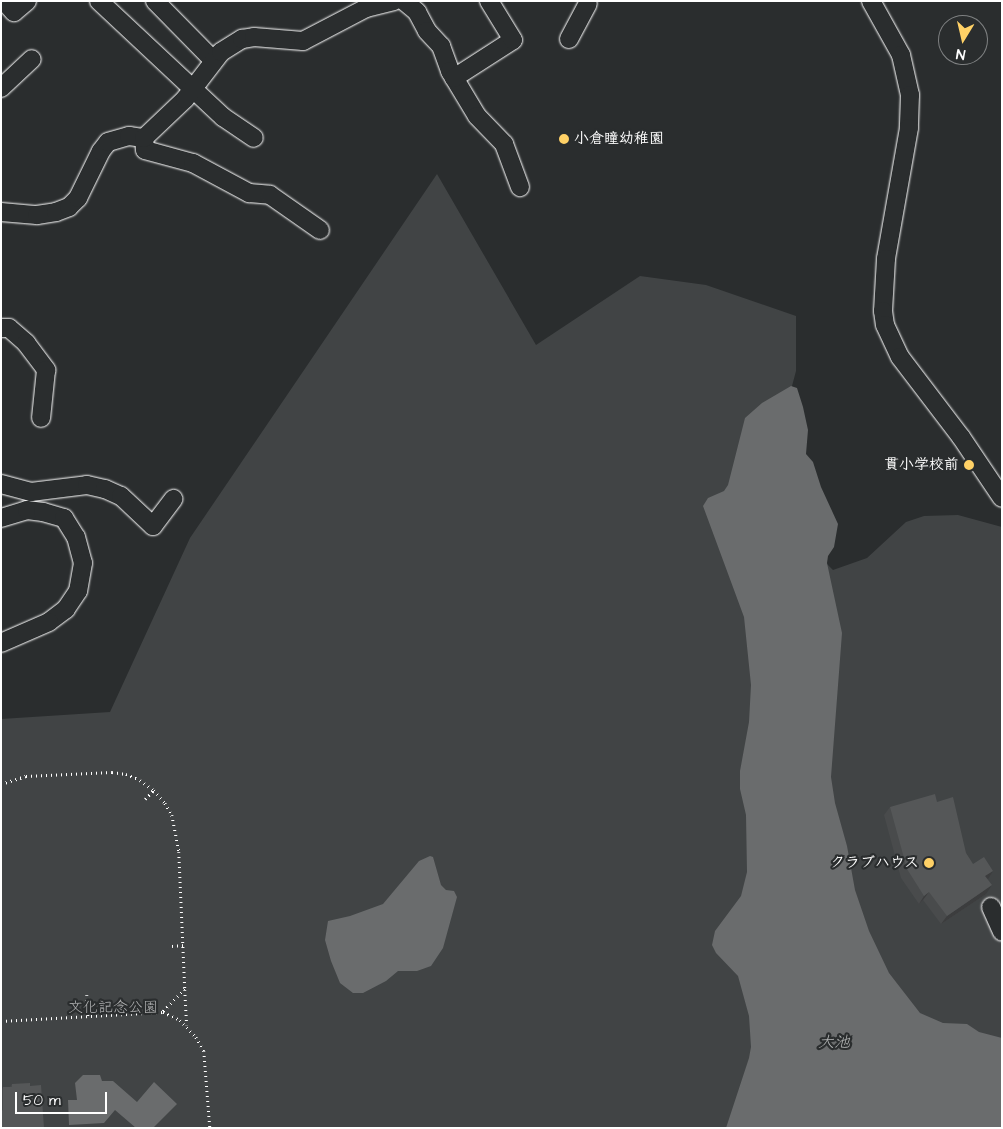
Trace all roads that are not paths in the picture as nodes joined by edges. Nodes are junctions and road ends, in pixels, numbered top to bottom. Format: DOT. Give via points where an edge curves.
graph roads {
  1 [pos="4,1"];
  2 [pos="27,1"];
  3 [pos="99,1"];
  4 [pos="156,1"];
  5 [pos="394,1"];
  6 [pos="404,1"];
  7 [pos="489,1"];
  8 [pos="871,1"];
  9 [pos="588,2"];
  10 [pos="362,5"];
  11 [pos="570,39"];
  12 [pos="32,59"];
  13 [pos="214,61"];
  14 [pos="454,78"];
  15 [pos="1,88"];
  16 [pos="192,89"];
  17 [pos="144,138"];
  18 [pos="254,138"];
  19 [pos="520,187"];
  20 [pos="1,212"];
  21 [pos="320,230"];
  22 [pos="1,328"];
  23 [pos="42,418"];
  24 [pos="7,485"];
  25 [pos="1002,498"];
  26 [pos="173,499"];
  27 [pos="7,516"];
  28 [pos="1,643"];
  29 [pos="991,907"];
  30 [pos="1002,932"];
  1 -- 2 [label="street" via="14,12"];
  3 -- 16 [label="street"];
  4 -- 13 [label="street"];
  5 -- 10 [label="street"];
  6 -- 14 [label="street" via="417,12 427,31 441,46"];
  7 -- 14 [label="street" via="513,40"];
  8 -- 25 [label="street" via="900,55 910,95 909,128 886,259 885,325 900,357 961,437"];
  9 -- 11 [label="street"];
  10 -- 13 [label="street" via="302,41 254,36 242,39 221,52"];
  12 -- 15 [label="street"];
  13 -- 16 [label="street"];
  14 -- 19 [label="street" via="477,116 504,144"];
  16 -- 17 [label="street"];
  16 -- 18 [label="street" via="223,117"];
  17 -- 20 [label="street" via="129,136 108,142 78,198 69,207 37,215"];
  17 -- 21 [label="street" via="145,150 193,163 249,193 270,195"];
  22 -- 23 [label="street" via="8,328 26,343 46,370"];
  24 -- 26 [label="street" via="31,492 87,485 105,489 121,496 153,526"];
  24 -- 27 [label="street"];
  27 -- 28 [label="street" via="27,510 64,518 76,537 82,563 78,591 66,609 49,622"];
  29 -- 30 [label="street"];
}
